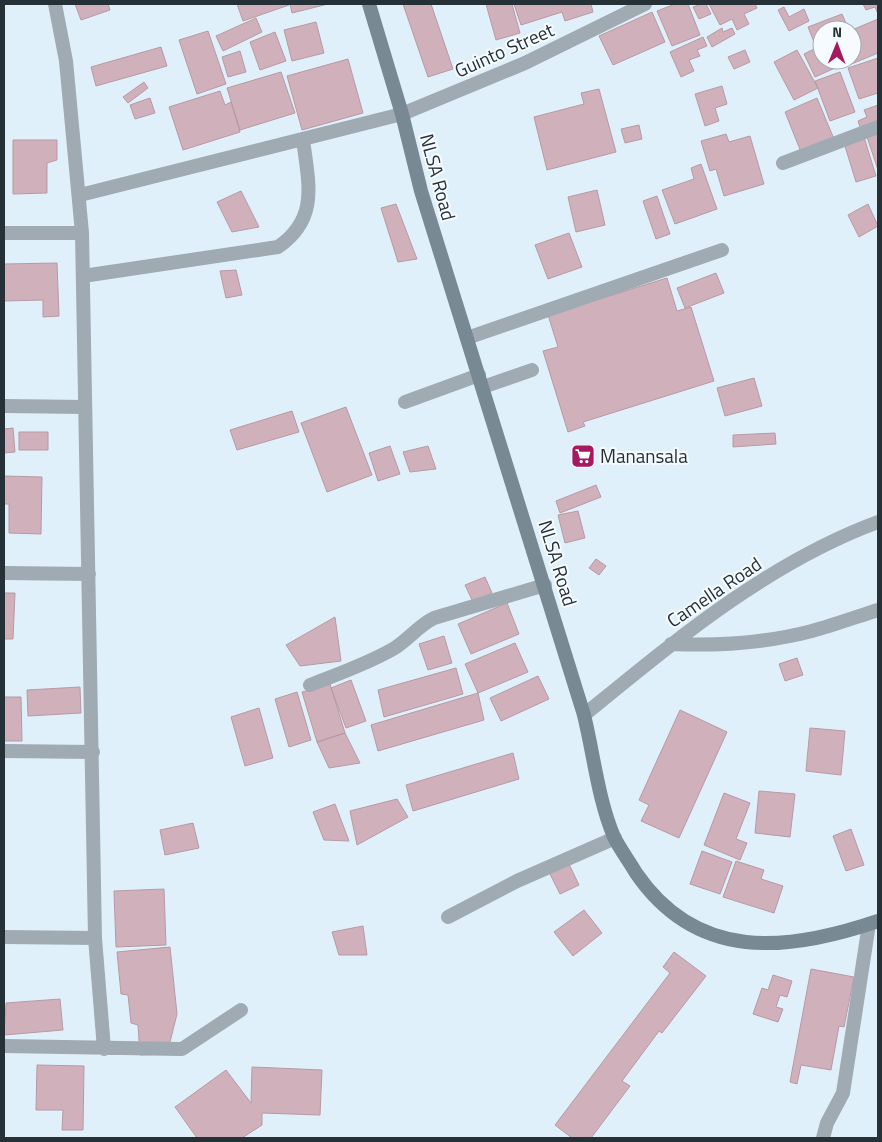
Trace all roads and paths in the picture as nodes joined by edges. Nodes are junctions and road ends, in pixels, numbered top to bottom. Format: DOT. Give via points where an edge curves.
graph roads {
  1 [pos="55,4"];
  2 [pos="369,4"];
  3 [pos="645,4"];
  4 [pos="402,114"];
  5 [pos="878,127"];
  6 [pos="303,138"];
  7 [pos="783,163"];
  8 [pos="80,195"];
  9 [pos="4,233"];
  10 [pos="82,233"];
  11 [pos="722,250"];
  12 [pos="83,276"];
  13 [pos="467,338"];
  14 [pos="532,370"];
  15 [pos="481,381"];
  16 [pos="405,402"];
  17 [pos="4,406"];
  18 [pos="85,407"];
  19 [pos="878,522"];
  20 [pos="4,573"];
  21 [pos="89,574"];
  22 [pos="545,585"];
  23 [pos="878,610"];
  24 [pos="671,644"];
  25 [pos="310,684"];
  26 [pos="584,715"];
  27 [pos="4,751"];
  28 [pos="93,752"];
  29 [pos="615,838"];
  30 [pos="448,917"];
  31 [pos="874,923"];
  32 [pos="4,937"];
  33 [pos="95,938"];
  34 [pos="240,1010"];
  35 [pos="4,1046"];
  36 [pos="104,1048"];
  37 [pos="822,1138"];
  1 -- 8 [label="street" via="65,52"];
  2 -- 4 [label="main road, NLSA Road"];
  3 -- 4 [label="street, Guinto Street" via="526,63"];
  4 -- 6 [label="street, Guinto Street"];
  4 -- 13 [label="main road, NLSA Road" via="421,191"];
  5 -- 7 [label="street"];
  6 -- 8 [label="street, Guinto Street"];
  6 -- 12 [label="street" via="309,193 304,221 293,237 278,247"];
  8 -- 10 [label="street"];
  9 -- 10 [label="street"];
  10 -- 12 [label="street"];
  11 -- 13 [label="street"];
  12 -- 18 [label="street"];
  13 -- 15 [label="main road, NLSA Road"];
  14 -- 15 [label="street"];
  15 -- 16 [label="street"];
  15 -- 22 [label="main road, NLSA Road"];
  17 -- 18 [label="street"];
  18 -- 21 [label="street"];
  19 -- 24 [label="street, Camella Road" via="802,555"];
  20 -- 21 [label="street"];
  21 -- 28 [label="street"];
  22 -- 25 [label="street" via="434,618 395,648 366,663"];
  22 -- 26 [label="main road, NLSA Road"];
  23 -- 24 [label="street" via="812,631 763,640"];
  24 -- 26 [label="street, Camella Road"];
  26 -- 29 [label="main road, NLSA Road" via="600,792"];
  27 -- 28 [label="street"];
  28 -- 33 [label="street"];
  29 -- 30 [label="street" via="517,881"];
  29 -- 31 [label="main road, NLSA Road" via="648,890 668,909 702,930 732,942 753,945 804,941"];
  31 -- 37 [label="street" via="843,1093 826,1123"];
  32 -- 33 [label="street"];
  33 -- 36 [label="street"];
  34 -- 36 [label="street" via="182,1049"];
  35 -- 36 [label="street"];
}
